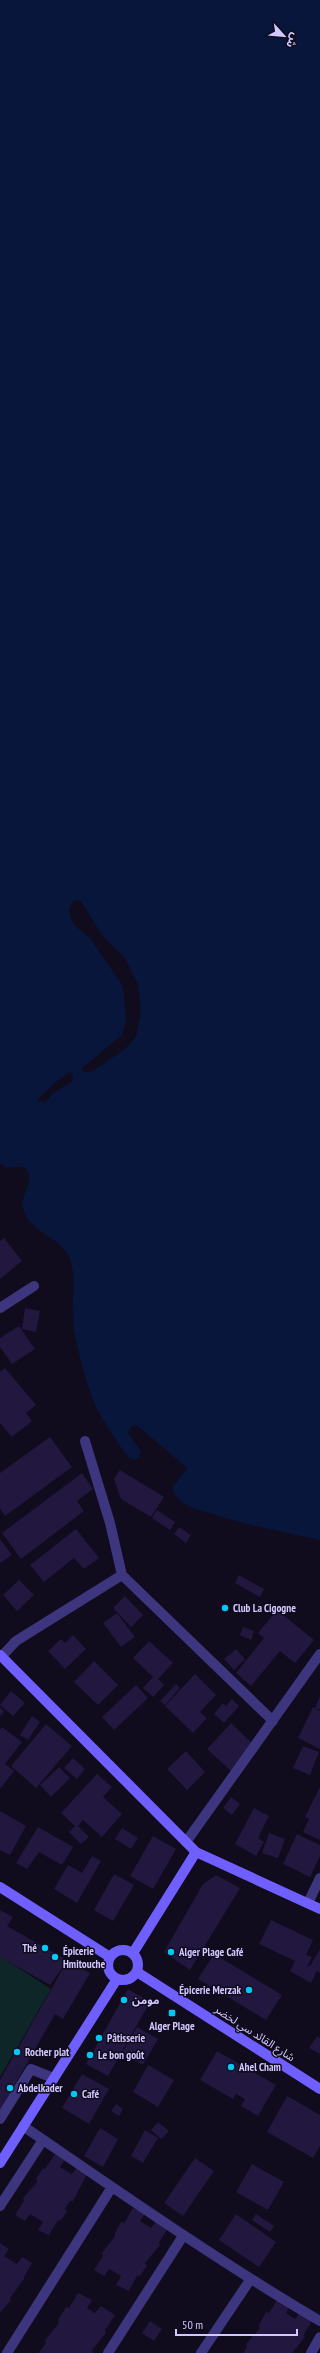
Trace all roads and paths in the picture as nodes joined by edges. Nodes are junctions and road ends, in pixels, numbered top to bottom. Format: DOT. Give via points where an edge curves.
graph roads {
  1 [pos="34,1286"];
  2 [pos="0,1308"];
  3 [pos="85,1441"];
  4 [pos="122,1575"];
  5 [pos="320,1654"];
  6 [pos="1,1656"];
  7 [pos="273,1721"];
  8 [pos="186,1842"];
  9 [pos="196,1852"];
  10 [pos="320,1878"];
  11 [pos="0,1886"];
  12 [pos="308,1903"];
  13 [pos="320,1909"];
  14 [pos="133,1953"];
  15 [pos="110,1957"];
  16 [pos="137,1972"];
  17 [pos="116,1979"];
  18 [pos="53,2078"];
  19 [pos="320,2089"];
  20 [pos="0,2119"];
  21 [pos="23,2126"];
  22 [pos="43,2140"];
  23 [pos="0,2163"];
  24 [pos="112,2187"];
  25 [pos="0,2206"];
  26 [pos="183,2236"];
  27 [pos="250,2280"];
  28 [pos="320,2321"];
  29 [pos="320,2337"];
  30 [pos="7,2353"];
  31 [pos="108,2353"];
  32 [pos="201,2353"];
  33 [pos="311,2353"];
  1 -- 2 [label="street"];
  3 -- 4 [label="street" via="110,1523"];
  4 -- 6 [label="street" via="16,1641"];
  4 -- 7 [label="street"];
  5 -- 7 [label="street"];
  6 -- 8 [label="main road"];
  7 -- 8 [label="street"];
  8 -- 9 [label="main road"];
  9 -- 12 [label="main road"];
  9 -- 14 [label="main road"];
  10 -- 12 [label="street"];
  11 -- 15 [label="main road"];
  12 -- 13 [label="main road"];
  14 -- 15 [label="main road" via="118,1950"];
  14 -- 16 [label="main road" via="138,1962"];
  15 -- 17 [label="main road" via="108,1969"];
  16 -- 17 [label="main road" via="128,1980"];
  16 -- 19 [label="main road, شارع القائد سي لخضر"];
  17 -- 18 [label="main road"];
  18 -- 20 [label="street" via="31,2069"];
  18 -- 21 [label="main road"];
  21 -- 22 [label="street"];
  21 -- 23 [label="main road"];
  22 -- 24 [label="street"];
  22 -- 25 [label="street"];
  24 -- 26 [label="street"];
  24 -- 30 [label="street"];
  26 -- 27 [label="street"];
  26 -- 31 [label="street"];
  27 -- 28 [label="street"];
  27 -- 32 [label="street"];
  29 -- 33 [label="street"];
}
